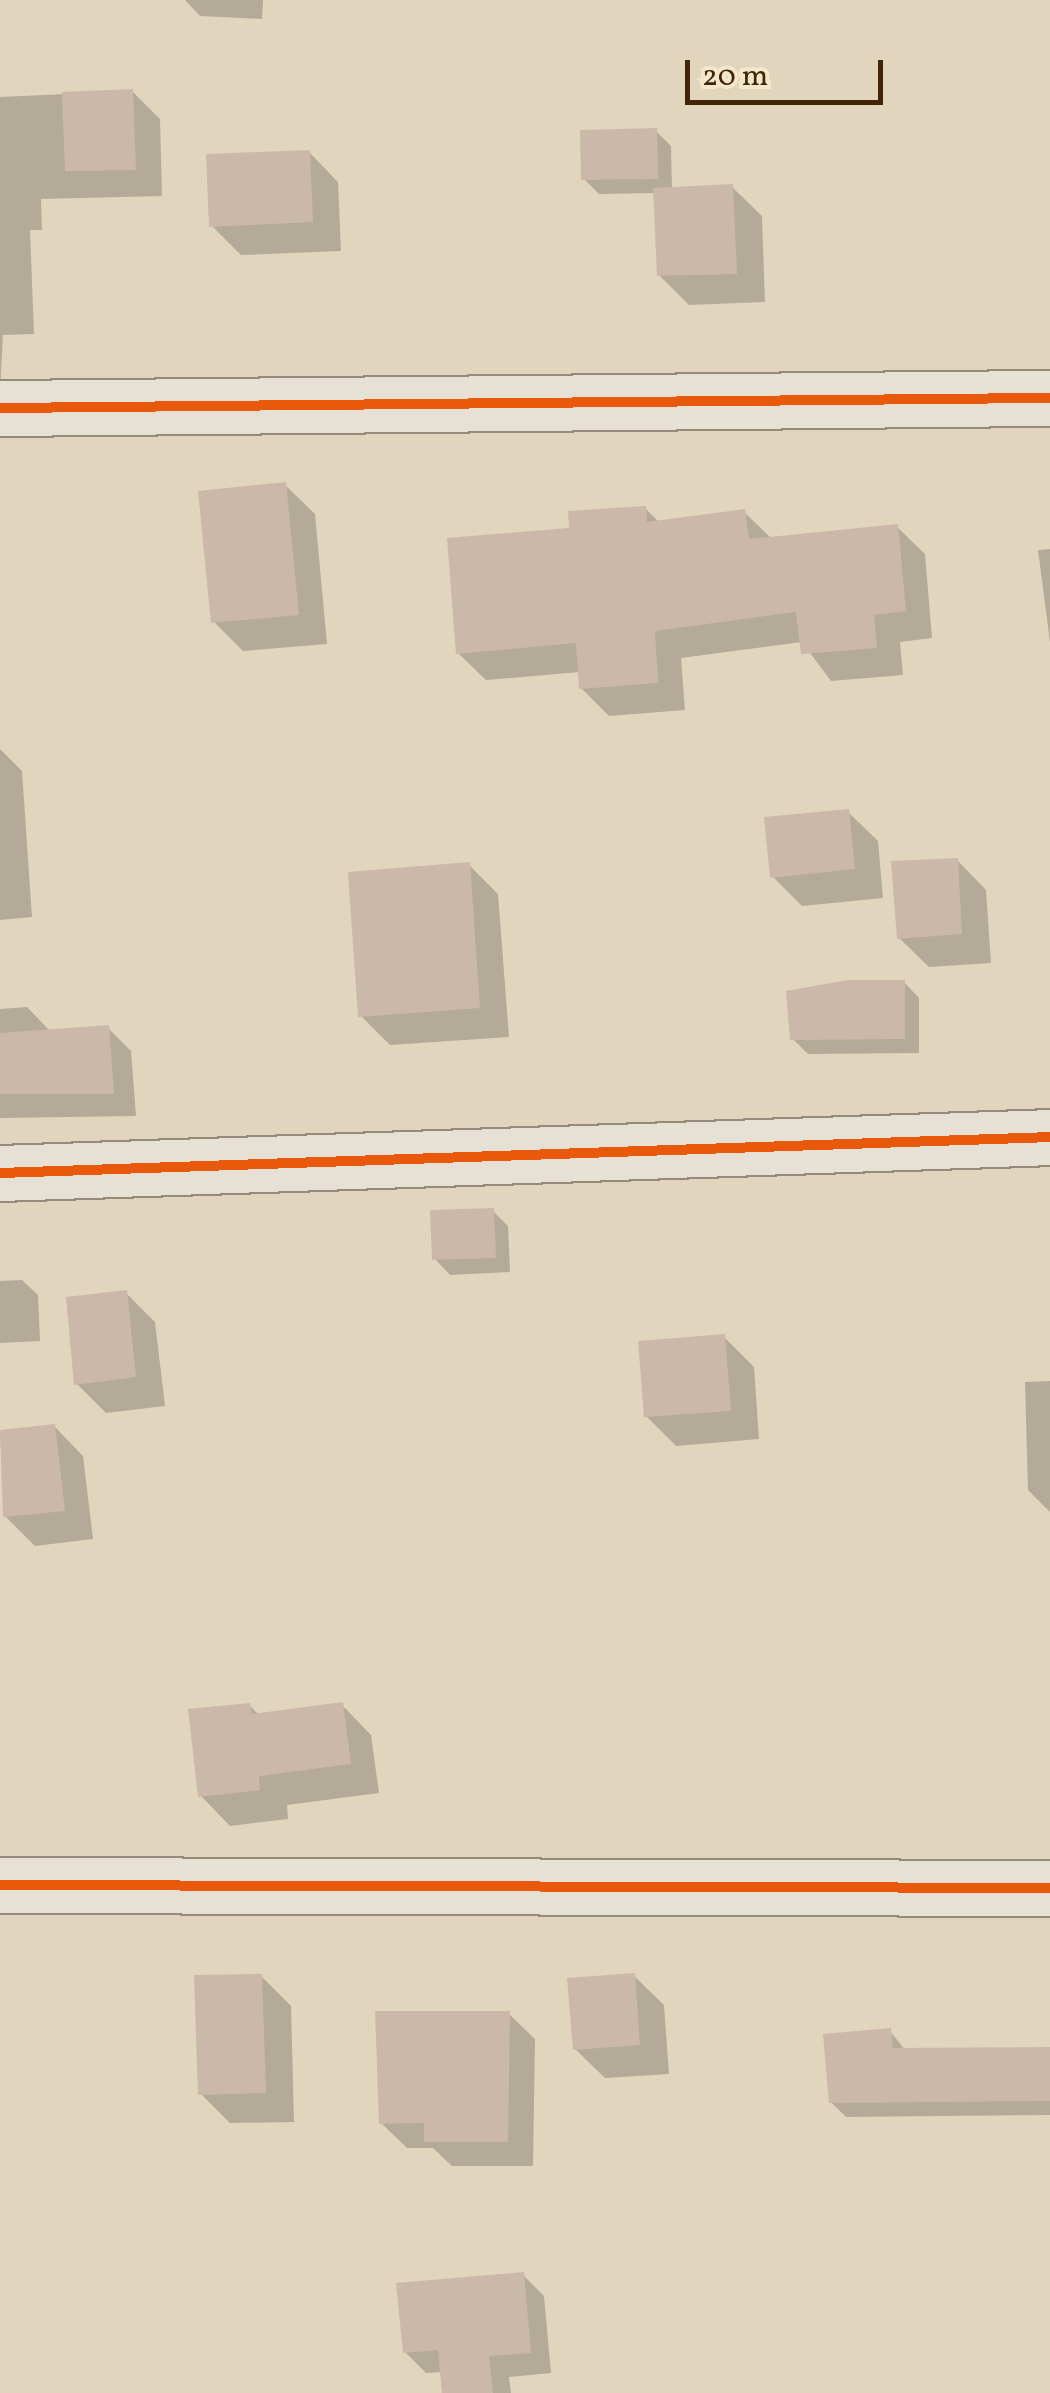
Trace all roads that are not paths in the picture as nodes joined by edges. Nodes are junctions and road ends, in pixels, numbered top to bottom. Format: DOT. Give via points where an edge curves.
graph roads {
  1 [pos="1050,398"];
  2 [pos="0,408"];
  3 [pos="1050,1138"];
  4 [pos="0,1173"];
  5 [pos="0,1885"];
  6 [pos="1050,1888"];
  1 -- 2 [label="street"];
  3 -- 4 [label="street"];
  5 -- 6 [label="street"];
}
